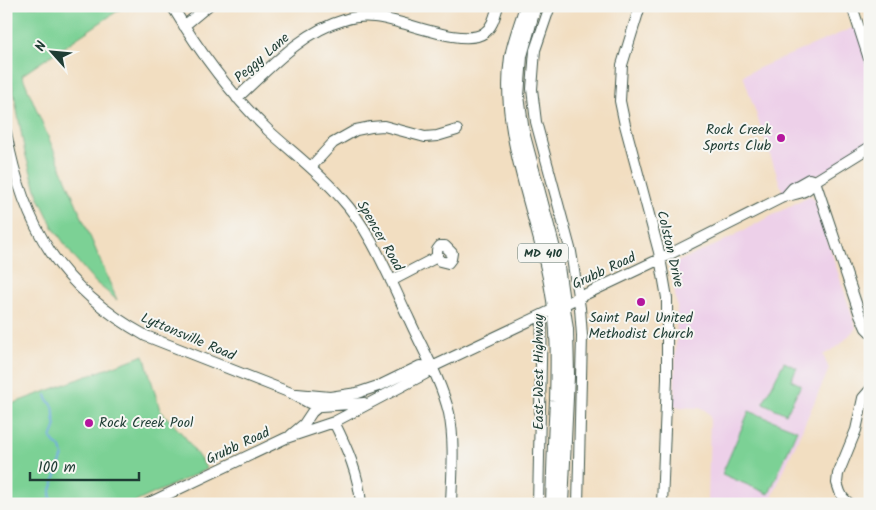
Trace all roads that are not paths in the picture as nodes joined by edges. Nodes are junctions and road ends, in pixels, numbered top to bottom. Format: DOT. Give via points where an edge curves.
graph roads {
  1 [pos="172,6"];
  2 [pos="208,6"];
  3 [pos="526,6"];
  4 [pos="535,6"];
  5 [pos="550,6"];
  6 [pos="640,6"];
  7 [pos="852,6"];
  8 [pos="497,10"];
  9 [pos="184,26"];
  10 [pos="528,30"];
  11 [pos="541,34"];
  12 [pos="870,62"];
  13 [pos="237,98"];
  14 [pos="456,130"];
  15 [pos="6,132"];
  16 [pos="870,147"];
  17 [pos="311,167"];
  18 [pos="815,180"];
  19 [pos="437,257"];
  20 [pos="660,259"];
  21 [pos="391,281"];
  22 [pos="579,298"];
  23 [pos="559,307"];
  24 [pos="542,315"];
  25 [pos="870,332"];
  26 [pos="432,367"];
  27 [pos="870,390"];
  28 [pos="291,393"];
  29 [pos="330,397"];
  30 [pos="369,403"];
  31 [pos="320,406"];
  32 [pos="334,422"];
  33 [pos="286,438"];
  34 [pos="147,504"];
  35 [pos="361,504"];
  36 [pos="451,504"];
  37 [pos="538,504"];
  38 [pos="552,504"];
  39 [pos="562,504"];
  40 [pos="578,504"];
  41 [pos="662,504"];
  42 [pos="850,504"];
  1 -- 9 [label="street, Spencer Road"];
  2 -- 9 [label="street"];
  3 -- 23 [label="main road, East-West Highway / MD 410" via="512,56 509,85 512,120 551,288"];
  4 -- 10 [label="main road, East-West Highway / MD 410"];
  5 -- 11 [label="street"];
  6 -- 20 [label="street, Colston Drive" via="622,65 620,101"];
  7 -- 12 [label="street"];
  8 -- 13 [label="street, Peggy Lane" via="491,27 476,38 460,38 374,17 344,20 318,29 294,46"];
  9 -- 13 [label="street, Spencer Road"];
  10 -- 11 [label="street"];
  10 -- 23 [label="main road, East-West Highway / MD 410" via="521,56 520,113 552,241"];
  11 -- 22 [label="street" via="533,69 536,122"];
  13 -- 17 [label="street, Spencer Road"];
  14 -- 17 [label="street" via="425,138 384,126 364,128 333,143"];
  15 -- 28 [label="street, Lyttonsville Road" via="23,200 32,222 62,268 91,299 146,336"];
  16 -- 18 [label="street, Grubb Road"];
  17 -- 21 [label="street, Spencer Road" via="355,215"];
  18 -- 20 [label="street, Grubb Road" via="809,179 786,196"];
  18 -- 25 [label="street" via="858,312"];
  19 -- 21 [label="street"];
  20 -- 22 [label="street, Grubb Road"];
  20 -- 41 [label="street, Colston Drive" via="668,317"];
  21 -- 26 [label="street, Spencer Road"];
  22 -- 23 [label="street, Grubb Road"];
  22 -- 40 [label="street" via="582,336"];
  23 -- 24 [label="street, Grubb Road"];
  23 -- 38 [label="main road, East-West Highway / MD 410"];
  23 -- 39 [label="main road, East-West Highway / MD 410" via="568,342"];
  24 -- 26 [label="street, Grubb Road"];
  24 -- 37 [label="street, East-West Highway"];
  26 -- 29 [label="street, Grubb Road" via="420,366 357,393"];
  26 -- 30 [label="street, Grubb Road" via="426,374"];
  26 -- 36 [label="street, Spencer Road" via="444,397 451,429"];
  27 -- 42 [label="street" via="863,398 856,430 838,474 840,492"];
  28 -- 29 [label="street, Lyttonsville Road"];
  28 -- 31 [label="street, Lyttonsville Road"];
  29 -- 31 [label="street, Grubb Road"];
  30 -- 31 [label="street, Lyttonsville Road"];
  30 -- 32 [label="street, Grubb Road"];
  31 -- 33 [label="street, Grubb Road"];
  32 -- 33 [label="street, Grubb Road"];
  32 -- 35 [label="street" via="352,461"];
  33 -- 34 [label="street, Grubb Road"];
}
